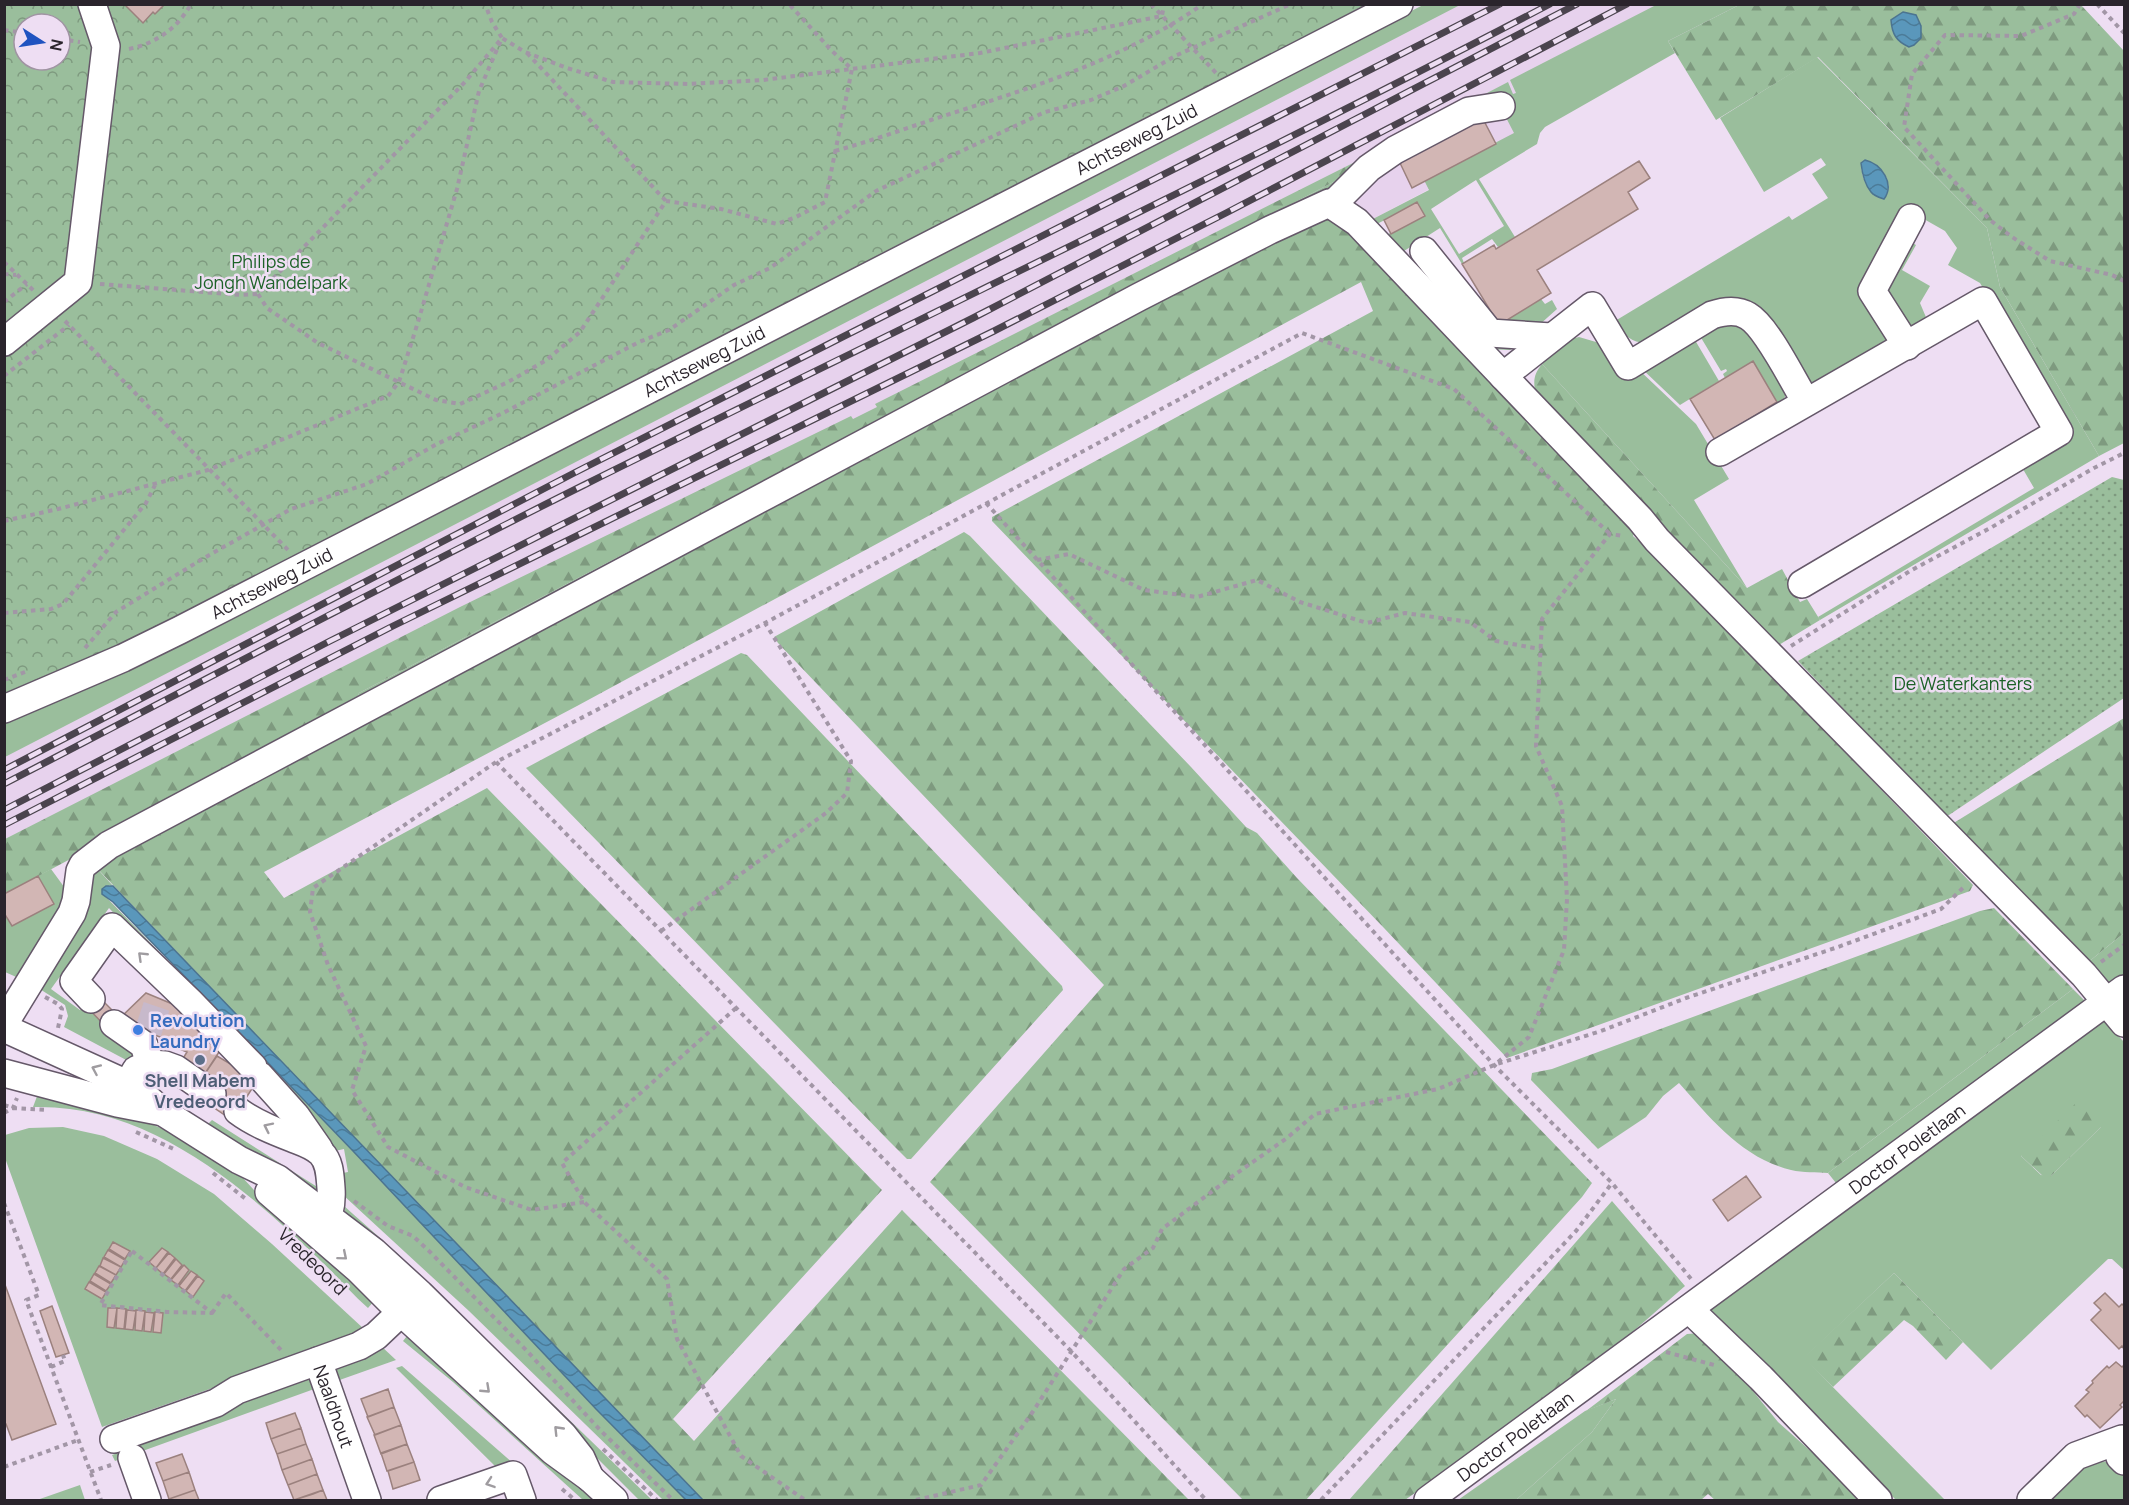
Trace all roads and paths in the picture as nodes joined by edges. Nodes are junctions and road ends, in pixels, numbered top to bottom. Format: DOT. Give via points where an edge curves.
graph roads {
  1 [pos="92,4"];
  2 [pos="191,4"];
  3 [pos="485,4"];
  4 [pos="789,4"];
  5 [pos="1151,4"];
  6 [pos="1164,4"];
  7 [pos="1203,4"];
  8 [pos="1291,4"];
  9 [pos="1399,4"];
  10 [pos="2080,4"];
  11 [pos="2097,4"];
  12 [pos="1162,16"];
  13 [pos="1172,26"];
  14 [pos="2124,33"];
  15 [pos="502,38"];
  16 [pos="72,41"];
  17 [pos="106,46"];
  18 [pos="1192,48"];
  19 [pos="525,52"];
  20 [pos="852,69"];
  21 [pos="1233,90"];
  22 [pos="1501,106"];
  23 [pos="835,151"];
  24 [pos="666,201"];
  25 [pos="1332,205"];
  26 [pos="1911,218"];
  27 [pos="1424,251"];
  28 [pos="4,262"];
  29 [pos="4,274"];
  30 [pos="17,275"];
  31 [pos="2124,281"];
  32 [pos="78,282"];
  33 [pos="27,284"];
  34 [pos="258,294"];
  35 [pos="4,302"];
  36 [pos="49,306"];
  37 [pos="69,325"];
  38 [pos="1551,337"];
  39 [pos="4,342"];
  40 [pos="1907,346"];
  41 [pos="4,376"];
  42 [pos="1503,376"];
  43 [pos="399,382"];
  44 [pos="1806,402"];
  45 [pos="1720,452"];
  46 [pos="2124,453"];
  47 [pos="208,470"];
  48 [pos="155,484"];
  49 [pos="986,503"];
  50 [pos="4,520"];
  51 [pos="263,524"];
  52 [pos="1610,534"];
  53 [pos="1657,540"];
  54 [pos="1037,560"];
  55 [pos="303,567"];
  56 [pos="1802,584"];
  57 [pos="4,613"];
  58 [pos="765,623"];
  59 [pos="84,649"];
  60 [pos="1540,649"];
  61 [pos="1774,657"];
  62 [pos="36,669"];
  63 [pos="4,680"];
  64 [pos="4,710"];
  65 [pos="496,762"];
  66 [pos="1983,871"];
  67 [pos="661,931"];
  68 [pos="2115,995"];
  69 [pos="91,999"];
  70 [pos="736,1008"];
  71 [pos="2124,1023"];
  72 [pos="114,1024"];
  73 [pos="4,1026"];
  74 [pos="147,1047"];
  75 [pos="1494,1065"];
  76 [pos="4,1073"];
  77 [pos="122,1093"];
  78 [pos="213,1094"];
  79 [pos="4,1105"];
  80 [pos="58,1111"];
  81 [pos="238,1111"];
  82 [pos="132,1131"];
  83 [pos="181,1153"];
  84 [pos="321,1153"];
  85 [pos="206,1169"];
  86 [pos="1612,1183"];
  87 [pos="584,1202"];
  88 [pos="4,1203"];
  89 [pos="255,1206"];
  90 [pos="326,1214"];
  91 [pos="1692,1297"];
  92 [pos="411,1303"];
  93 [pos="212,1313"];
  94 [pos="1647,1339"];
  95 [pos="1071,1352"];
  96 [pos="63,1355"];
  97 [pos="318,1361"];
  98 [pos="1718,1366"];
  99 [pos="51,1367"];
  100 [pos="293,1370"];
  101 [pos="78,1440"];
  102 [pos="2124,1446"];
  103 [pos="4,1467"];
  104 [pos="560,1486"];
  105 [pos="101,1500"];
  106 [pos="147,1500"];
  107 [pos="367,1500"];
  108 [pos="441,1500"];
  109 [pos="522,1500"];
  110 [pos="575,1500"];
  111 [pos="614,1500"];
  112 [pos="674,1500"];
  113 [pos="805,1500"];
  114 [pos="916,1500"];
  115 [pos="1206,1500"];
  116 [pos="1321,1500"];
  117 [pos="1428,1500"];
  118 [pos="1878,1500"];
  119 [pos="2031,1500"];
  1 -- 17 [label="street"];
  2 -- 17 [label="path" via="165,35 146,45 127,49"];
  3 -- 15 [label="path"];
  4 -- 20 [label="path"];
  5 -- 12 [label="path"];
  6 -- 12 [label="path"];
  7 -- 13 [label="path"];
  8 -- 18 [label="path"];
  9 -- 21 [label="street, Achtseweg Zuid"];
  10 -- 31 [label="path" via="2074,14 2021,36 1945,35 1912,74 1904,127 1983,213 2012,237 2050,261"];
  11 -- 14 [label="path"];
  12 -- 13 [label="path"];
  12 -- 20 [label="path" via="980,53"];
  13 -- 18 [label="path"];
  13 -- 23 [label="path" via="1009,96"];
  15 -- 19 [label="path"];
  15 -- 34 [label="path" via="464,83"];
  15 -- 43 [label="path" via="479,91 457,189"];
  16 -- 17 [label="path"];
  17 -- 32 [label="street"];
  18 -- 21 [label="path"];
  18 -- 51 [label="path" via="1124,86 1045,112 876,191 770,268 734,285 669,330 437,444 367,484 291,509"];
  19 -- 20 [label="path" via="613,82 764,80"];
  19 -- 24 [label="path"];
  20 -- 23 [label="path"];
  21 -- 55 [label="street, Achtseweg Zuid"];
  22 -- 25 [label="street" via="1469,111 1395,150 1369,168"];
  23 -- 24 [label="path" via="825,202 777,224 721,209"];
  24 -- 43 [label="path" via="580,332 545,361 460,404 436,400"];
  25 -- 42 [label="street" via="1377,233"];
  25 -- 73 [label="street" via="1270,230 1139,297 110,845 83,865 72,913"];
  26 -- 40 [label="street" via="1872,291"];
  27 -- 38 [label="street" via="1490,333"];
  28 -- 30 [label="path"];
  29 -- 30 [label="path"];
  30 -- 33 [label="path"];
  32 -- 34 [label="path"];
  32 -- 36 [label="street"];
  33 -- 35 [label="path"];
  33 -- 36 [label="path"];
  34 -- 43 [label="path" via="267,308 318,343"];
  36 -- 37 [label="path"];
  36 -- 39 [label="street"];
  37 -- 41 [label="path"];
  37 -- 47 [label="path"];
  38 -- 42 [label="street"];
  38 -- 44 [label="street" via="1592,306 1628,366 1712,315 1736,311 1750,316 1761,328"];
  40 -- 44 [label="street"];
  40 -- 56 [label="street" via="1983,301 2059,432"];
  42 -- 53 [label="street"];
  43 -- 47 [label="path" via="388,396"];
  44 -- 45 [label="street"];
  46 -- 61 [label="path" via="1910,572"];
  47 -- 48 [label="path"];
  47 -- 51 [label="path"];
  48 -- 50 [label="path"];
  48 -- 57 [label="path" via="146,503 63,604 51,609"];
  49 -- 52 [label="path" via="1302,333 1454,389"];
  49 -- 54 [label="path"];
  49 -- 58 [label="path"];
  51 -- 55 [label="path"];
  51 -- 59 [label="path" via="116,612"];
  52 -- 53 [label="path"];
  52 -- 60 [label="path" via="1542,619"];
  53 -- 61 [label="street"];
  54 -- 60 [label="path" via="1069,554 1144,590 1197,597 1257,580 1299,602 1367,623 1405,613 1470,622 1496,641"];
  54 -- 75 [label="path"];
  55 -- 64 [label="street, Achtseweg Zuid" via="123,658"];
  58 -- 65 [label="path"];
  58 -- 67 [label="path" via="851,761 847,793 826,813"];
  60 -- 75 [label="path" via="1536,746 1562,806 1567,899 1564,950 1529,1037"];
  61 -- 66 [label="street"];
  62 -- 63 [label="path"];
  65 -- 67 [label="path"];
  65 -- 87 [label="path" via="313,888 310,912 328,965 366,1046 352,1090 388,1147 465,1188 532,1210"];
  66 -- 68 [label="street" via="2084,975"];
  66 -- 75 [label="path" via="1941,909 1601,1031"];
  67 -- 70 [label="path"];
  68 -- 71 [label="street"];
  68 -- 91 [label="street, Doctor Poletlaan"];
  84 -- 69 [label="street, one-way" via="296,1116 257,1072 162,988 112,927 74,981"];
  70 -- 87 [label="path" via="562,1163"];
  70 -- 95 [label="path"];
  72 -- 74 [label="street"];
  77 -- 73 [label="street, Vredeoord, one-way"];
  74 -- 77 [label="street"];
  74 -- 78 [label="street" via="158,1063 176,1069"];
  75 -- 86 [label="path"];
  75 -- 95 [label="path" via="1438,1089 1315,1114 1162,1229 1153,1248 1124,1269"];
  76 -- 77 [label="street, Vredeoord"];
  77 -- 90 [label="street, Vredeoord" via="141,1093 162,1112 239,1160 255,1180"];
  79 -- 80 [label="path"];
  84 -- 81 [label="street, one-way"];
  82 -- 83 [label="path"];
  84 -- 90 [label="street" via="328,1165"];
  85 -- 89 [label="path"];
  86 -- 91 [label="path"];
  86 -- 116 [label="path" via="1576,1231"];
  87 -- 113 [label="path" via="667,1279 677,1339 741,1456"];
  88 -- 99 [label="path" via="39,1295 26,1300"];
  90 -- 92 [label="street, Vredeoord" via="375,1252"];
  90 -- 112 [label="path" via="351,1198 378,1220 413,1236 602,1432"];
  91 -- 94 [label="street, Doctor Poletlaan"];
  91 -- 118 [label="street" via="1761,1378"];
  92 -- 97 [label="street, Naaldhout" via="376,1336"];
  92 -- 111 [label="street, Vredeoord" via="563,1435 581,1458 590,1478"];
  93 -- 93 [label="path" via="168,1312 100,1305 132,1251"];
  93 -- 100 [label="path" via="226,1293 288,1357"];
  94 -- 98 [label="path" via="1653,1349"];
  94 -- 117 [label="street, Doctor Poletlaan"];
  95 -- 114 [label="path" via="981,1485"];
  95 -- 115 [label="path"];
  96 -- 99 [label="path" via="65,1362"];
  97 -- 100 [label="street"];
  97 -- 107 [label="street, Naaldhout"];
  99 -- 101 [label="path"];
  100 -- 106 [label="street" via="237,1390 123,1449"];
  101 -- 103 [label="path"];
  101 -- 105 [label="path"];
  102 -- 119 [label="street" via="2076,1456"];
  104 -- 110 [label="path"];
  109 -- 108 [label="street, one-way" via="513,1475"];
}
